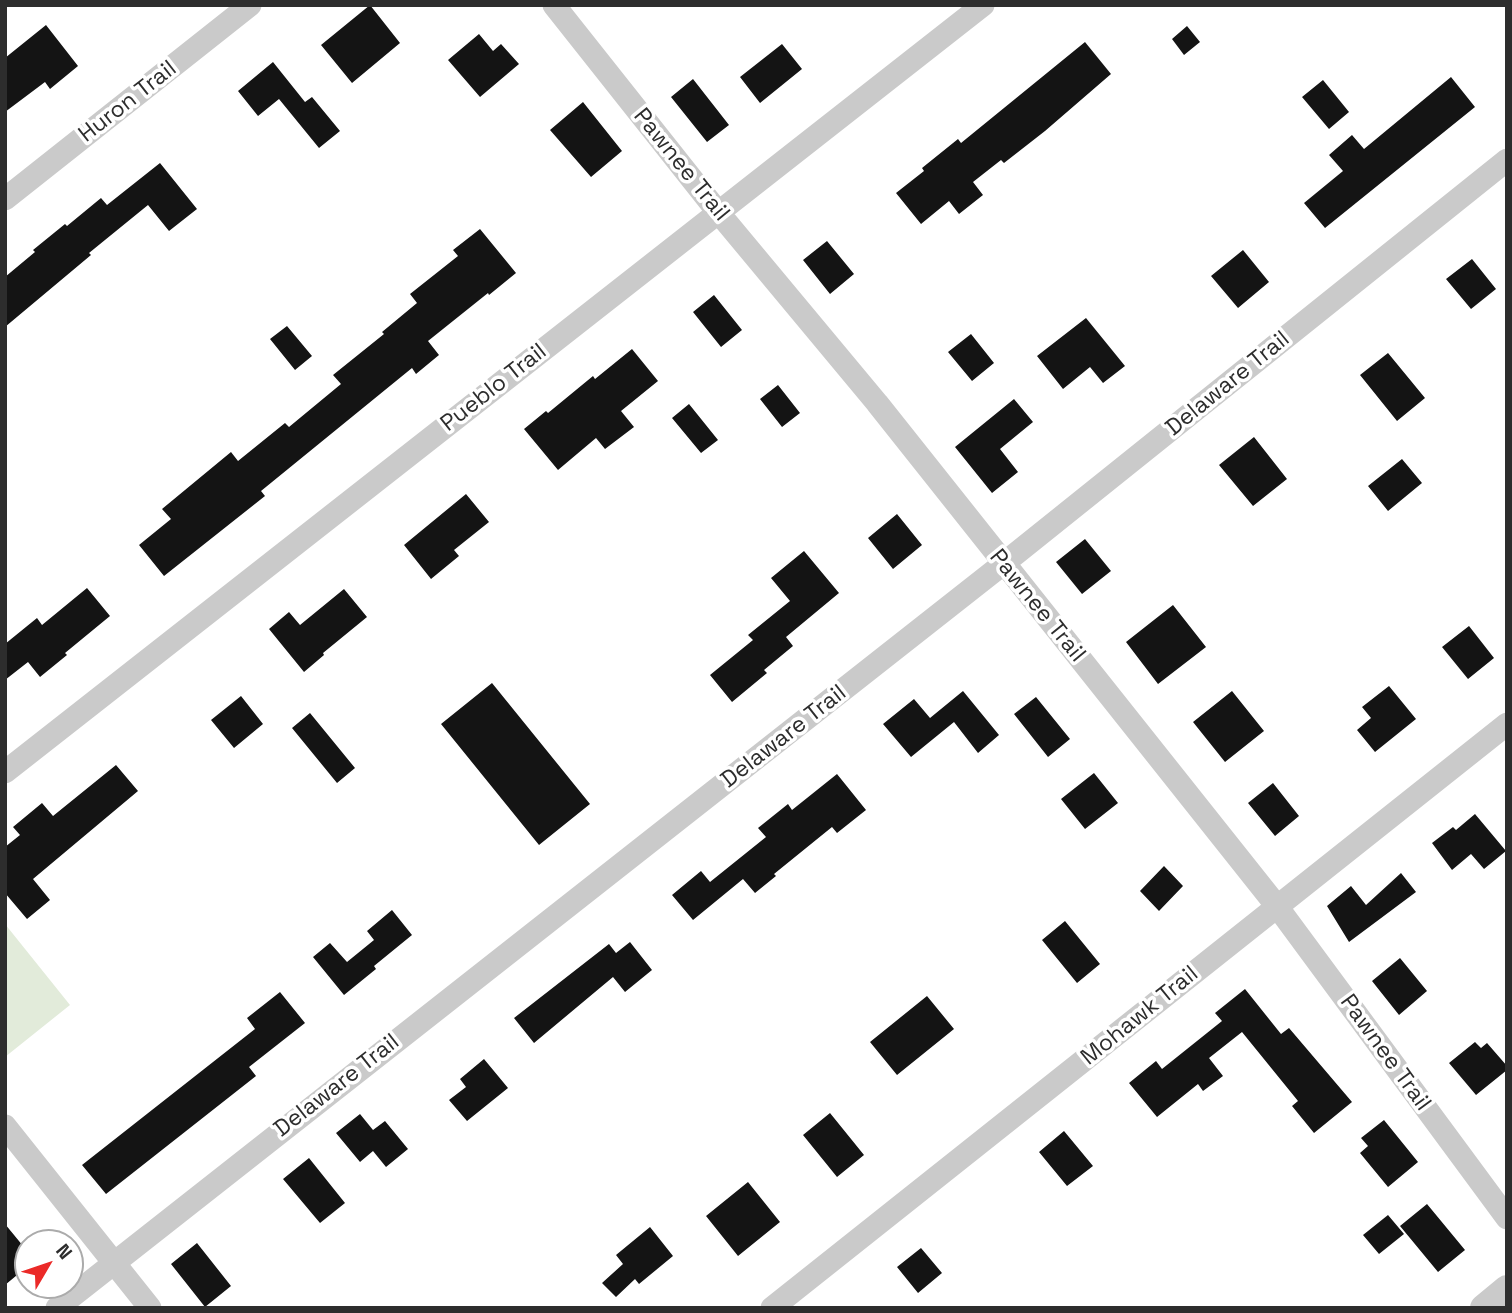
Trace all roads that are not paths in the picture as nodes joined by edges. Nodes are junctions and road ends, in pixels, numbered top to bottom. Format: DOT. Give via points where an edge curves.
graph roads {
  1 [pos="250,5"];
  2 [pos="554,5"];
  3 [pos="983,5"];
  4 [pos="1507,160"];
  5 [pos="5,199"];
  6 [pos="718,212"];
  7 [pos="1003,564"];
  8 [pos="1507,724"];
  9 [pos="5,772"];
  10 [pos="1276,905"];
  11 [pos="5,1126"];
  12 [pos="1507,1217"];
  13 [pos="114,1262"];
  14 [pos="1507,1289"];
  15 [pos="57,1308"];
  16 [pos="150,1308"];
  17 [pos="772,1308"];
  18 [pos="1484,1308"];
  1 -- 5 [label="street, Huron Trail"];
  2 -- 6 [label="street, Pawnee Trail"];
  3 -- 6 [label="street, Pueblo Trail"];
  4 -- 7 [label="street, Delaware Trail"];
  6 -- 7 [label="street, Pawnee Trail"];
  6 -- 9 [label="street, Pueblo Trail"];
  7 -- 10 [label="street, Pawnee Trail"];
  7 -- 13 [label="street, Delaware Trail"];
  8 -- 10 [label="street, Mohawk Trail"];
  10 -- 12 [label="street, Pawnee Trail"];
  10 -- 17 [label="street, Mohawk Trail"];
  11 -- 13 [label="street"];
  13 -- 15 [label="street, Delaware Trail"];
  13 -- 16 [label="street"];
  14 -- 18 [label="street"];
}
